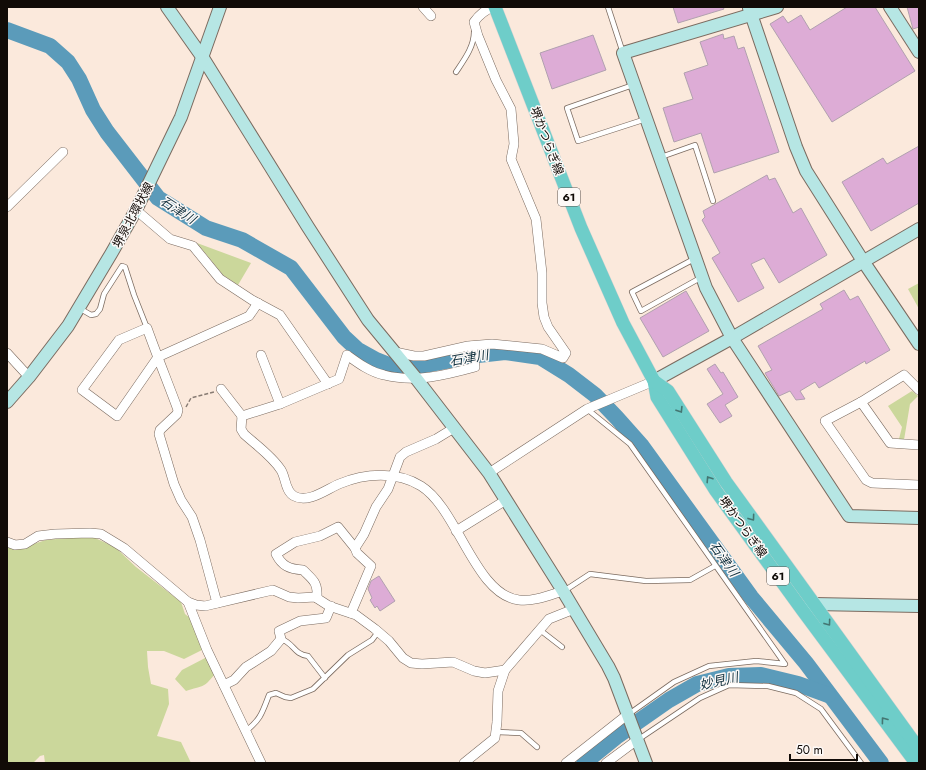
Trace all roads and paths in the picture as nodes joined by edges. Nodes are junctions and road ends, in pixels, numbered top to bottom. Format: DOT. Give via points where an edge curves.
graph roads {
  1 [pos="168,7"];
  2 [pos="220,7"];
  3 [pos="423,7"];
  4 [pos="494,7"];
  5 [pos="608,7"];
  6 [pos="777,7"];
  7 [pos="890,7"];
  8 [pos="750,11"];
  9 [pos="431,16"];
  10 [pos="474,22"];
  11 [pos="919,52"];
  12 [pos="623,53"];
  13 [pos="203,58"];
  14 [pos="456,72"];
  15 [pos="634,84"];
  16 [pos="646,119"];
  17 [pos="63,152"];
  18 [pos="660,158"];
  19 [pos="713,201"];
  20 [pos="7,207"];
  21 [pos="136,210"];
  22 [pos="919,229"];
  23 [pos="695,258"];
  24 [pos="864,261"];
  25 [pos="702,277"];
  26 [pos="258,303"];
  27 [pos="78,308"];
  28 [pos="147,328"];
  29 [pos="732,338"];
  30 [pos="919,344"];
  31 [pos="472,346"];
  32 [pos="7,353"];
  33 [pos="396,353"];
  34 [pos="261,354"];
  35 [pos="158,357"];
  36 [pos="30,377"];
  37 [pos="416,378"];
  38 [pos="654,381"];
  39 [pos="328,384"];
  40 [pos="221,389"];
  41 [pos="919,390"];
  42 [pos="7,402"];
  43 [pos="861,402"];
  44 [pos="280,404"];
  45 [pos="590,408"];
  46 [pos="178,410"];
  47 [pos="242,416"];
  48 [pos="454,428"];
  49 [pos="919,445"];
  50 [pos="489,473"];
  51 [pos="393,476"];
  52 [pos="919,485"];
  53 [pos="506,500"];
  54 [pos="919,518"];
  55 [pos="456,530"];
  56 [pos="7,542"];
  57 [pos="355,548"];
  58 [pos="715,566"];
  59 [pos="563,591"];
  60 [pos="318,598"];
  61 [pos="188,602"];
  62 [pos="217,603"];
  63 [pos="814,604"];
  64 [pos="331,606"];
  65 [pos="919,606"];
  66 [pos="574,609"];
  67 [pos="803,611"];
  68 [pos="351,613"];
  69 [pos="540,630"];
  70 [pos="378,632"];
  71 [pos="281,640"];
  72 [pos="562,647"];
  73 [pos="505,670"];
  74 [pos="325,678"];
  75 [pos="224,685"];
  76 [pos="628,717"];
  77 [pos="246,731"];
  78 [pos="496,732"];
  79 [pos="637,739"];
  80 [pos="537,747"];
  81 [pos="919,749"];
  82 [pos="467,762"];
  83 [pos="261,763"];
  84 [pos="566,763"];
  85 [pos="606,763"];
  86 [pos="646,763"];
  87 [pos="861,763"];
  88 [pos="916,763"];
  1 -- 13 [label="street"];
  2 -- 13 [label="street, 堺泉北環状線"];
  3 -- 9 [label="street"];
  4 -- 10 [label="street" via="486,10"];
  4 -- 38 [label="main road, 堺かつらぎ線 / 61" via="581,228 623,323"];
  5 -- 12 [label="lane"];
  6 -- 8 [label="street"];
  7 -- 11 [label="street"];
  8 -- 12 [label="street"];
  8 -- 24 [label="street" via="806,171"];
  10 -- 14 [label="lane" via="474,38"];
  10 -- 31 [label="street" via="496,80 511,110 514,144 511,159 536,219 544,317 566,353 563,358 542,349 492,344"];
  12 -- 15 [label="street"];
  13 -- 21 [label="street, 堺泉北環状線" via="181,117"];
  13 -- 33 [label="street" via="364,314"];
  15 -- 16 [label="street"];
  15 -- 16 [label="lane" via="567,108 569,115 578,141"];
  16 -- 18 [label="street"];
  17 -- 20 [label="street"];
  18 -- 19 [label="lane" via="695,145"];
  18 -- 23 [label="street"];
  21 -- 26 [label="street" via="170,239 193,246 220,279"];
  21 -- 27 [label="street, 堺泉北環状線"];
  22 -- 24 [label="street"];
  23 -- 25 [label="street"];
  23 -- 25 [label="lane" via="632,292 641,311"];
  24 -- 29 [label="street"];
  24 -- 30 [label="street"];
  25 -- 29 [label="street"];
  26 -- 35 [label="street" via="249,316"];
  26 -- 39 [label="street" via="280,315"];
  27 -- 28 [label="lane" via="91,315 96,314 104,294 122,266 125,267"];
  27 -- 36 [label="street, 堺泉北環状線" via="68,326"];
  28 -- 35 [label="street"];
  28 -- 35 [label="street" via="120,340 82,390 117,416"];
  29 -- 38 [label="street"];
  29 -- 54 [label="street" via="849,516"];
  31 -- 33 [label="street" via="424,356"];
  31 -- 37 [label="street" via="475,367 449,374"];
  32 -- 36 [label="street"];
  33 -- 37 [label="street"];
  34 -- 44 [label="street"];
  35 -- 46 [label="street"];
  36 -- 42 [label="street, 堺泉北環状線"];
  37 -- 39 [label="street" via="384,375 346,355 339,380"];
  37 -- 48 [label="street"];
  38 -- 45 [label="street"];
  38 -- 63 [label="main road, 堺かつらぎ線 / 61, one-way" via="668,391 726,482"];
  67 -- 38 [label="main road, 堺かつらぎ線 / 61, one-way" via="716,490 657,397"];
  39 -- 44 [label="street"];
  40 -- 46 [label="path" via="191,398 187,407"];
  40 -- 47 [label="street"];
  41 -- 43 [label="street" via="904,375"];
  43 -- 49 [label="street" via="890,444"];
  43 -- 52 [label="street" via="825,421 866,480 872,483"];
  44 -- 47 [label="street"];
  45 -- 50 [label="street"];
  45 -- 58 [label="lane" via="630,444"];
  46 -- 62 [label="street" via="159,434 174,484 192,517 200,540"];
  47 -- 51 [label="street" via="241,429 244,434 276,463 289,491 296,498 312,497 340,483 358,478"];
  48 -- 50 [label="street"];
  48 -- 51 [label="street" via="406,452 400,457"];
  50 -- 53 [label="street"];
  51 -- 55 [label="street" via="421,486 437,499"];
  51 -- 57 [label="street"];
  53 -- 55 [label="street"];
  53 -- 59 [label="street"];
  55 -- 59 [label="street" via="486,579 499,592 519,600"];
  56 -- 61 [label="street" via="15,545 25,544 38,536 56,534 101,534 124,548"];
  57 -- 60 [label="street" via="338,527 320,536 294,542 276,554 287,568 303,570 312,579 318,587"];
  57 -- 68 [label="street" via="357,554 371,566"];
  58 -- 59 [label="lane" via="690,580 646,581 590,574"];
  58 -- 76 [label="lane" via="785,664 756,661 708,666 674,682"];
  59 -- 66 [label="street"];
  60 -- 62 [label="street" via="289,597 273,590"];
  60 -- 64 [label="street"];
  61 -- 62 [label="street" via="205,606"];
  61 -- 75 [label="street"];
  63 -- 65 [label="street"];
  63 -- 67 [label="street"];
  63 -- 81 [label="main road, 堺かつらぎ線 / 61, one-way"];
  64 -- 68 [label="street"];
  64 -- 71 [label="street" via="326,618 300,620 279,631"];
  66 -- 69 [label="street" via="549,619"];
  66 -- 76 [label="street" via="614,678"];
  88 -- 67 [label="main road, 堺かつらぎ線 / 61, one-way"];
  68 -- 70 [label="street"];
  69 -- 72 [label="lane"];
  69 -- 73 [label="street"];
  70 -- 73 [label="street" via="403,658 411,662 453,662 485,673"];
  70 -- 74 [label="lane" via="372,640 348,655"];
  71 -- 74 [label="lane" via="287,641 301,655 308,656"];
  71 -- 75 [label="street" via="271,651 246,666 234,680"];
  73 -- 78 [label="street" via="498,691"];
  74 -- 77 [label="lane" via="313,689 291,698 276,693 269,695 261,716"];
  75 -- 77 [label="street"];
  76 -- 79 [label="street"];
  76 -- 84 [label="street"];
  77 -- 83 [label="street"];
  78 -- 80 [label="lane" via="521,733"];
  78 -- 82 [label="street" via="495,738"];
  79 -- 85 [label="street"];
  79 -- 86 [label="street"];
  79 -- 87 [label="lane" via="700,698 728,685 768,686 796,693 821,708"];
}
